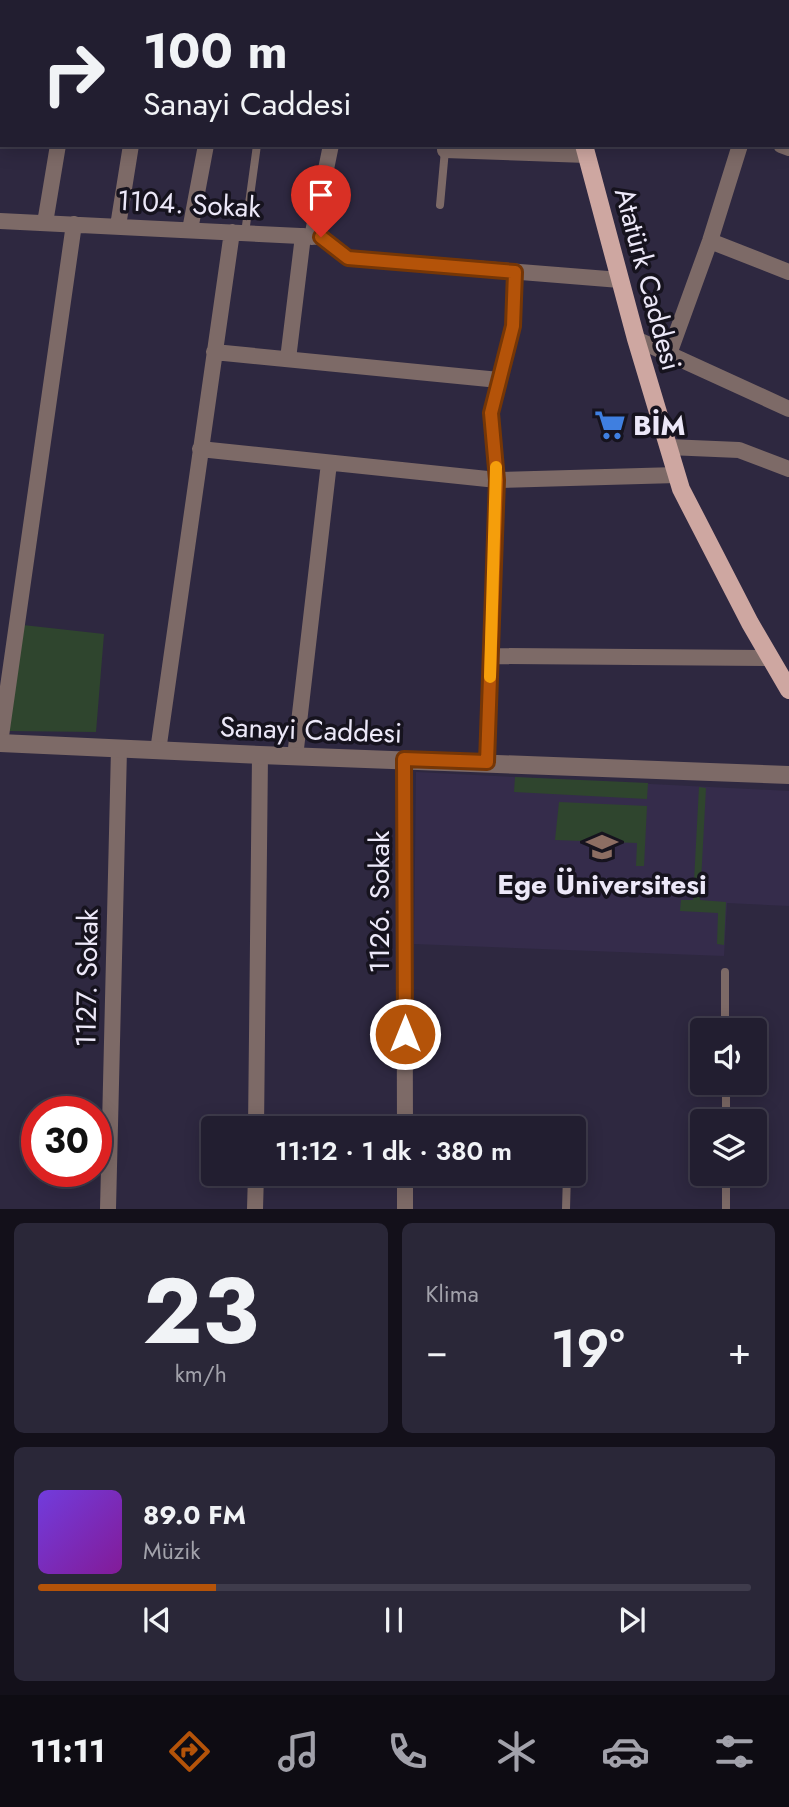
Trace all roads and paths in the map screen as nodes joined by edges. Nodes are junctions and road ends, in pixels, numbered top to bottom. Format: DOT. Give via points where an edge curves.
graph roads {
  1 [pos="58,147"];
  2 [pos="131,147"];
  3 [pos="206,147"];
  4 [pos="257,147"];
  5 [pos="330,147"];
  6 [pos="446,147"];
  7 [pos="739,147"];
  8 [pos="585,150"];
  9 [pos="440,205"];
  10 [pos="0,221"];
  11 [pos="46,223"];
  12 [pos="74,223"];
  13 [pos="118,226"];
  14 [pos="190,230"];
  15 [pos="238,233"];
  16 [pos="307,237"];
  17 [pos="710,241"];
  18 [pos="515,272"];
  19 [pos="789,272"];
  20 [pos="620,280"];
  21 [pos="636,339"];
  22 [pos="214,352"];
  23 [pos="668,354"];
  24 [pos="288,359"];
  25 [pos="499,380"];
  26 [pos="789,409"];
  27 [pos="668,447"];
  28 [pos="200,449"];
  29 [pos="329,463"];
  30 [pos="789,469"];
  31 [pos="677,475"];
  32 [pos="497,480"];
  33 [pos="491,656"];
  34 [pos="771,659"];
  35 [pos="789,690"];
  36 [pos="0,743"];
  37 [pos="119,749"];
  38 [pos="158,751"];
  39 [pos="260,755"];
  40 [pos="295,757"];
  41 [pos="404,759"];
  42 [pos="487,762"];
  43 [pos="789,775"];
  44 [pos="725,972"];
  45 [pos="725,1018"];
  46 [pos="256,1116"];
  47 [pos="405,1116"];
  48 [pos="256,1186"];
  49 [pos="405,1186"];
  50 [pos="567,1186"];
  51 [pos="726,1186"];
  52 [pos="108,1209"];
  53 [pos="256,1209"];
  54 [pos="405,1209"];
  55 [pos="566,1209"];
  56 [pos="726,1209"];
  1 -- 11 [label="street"];
  2 -- 13 [label="street"];
  3 -- 14 [label="street"];
  4 -- 15 [label="lane"];
  5 -- 16 [label="street"];
  6 -- 8 [label="street"];
  6 -- 9 [label="lane"];
  7 -- 17 [label="street"];
  8 -- 20 [label="main road, Atatürk Caddesi"];
  10 -- 11 [label="street, 1104. Sokak"];
  11 -- 12 [label="street, 1104. Sokak"];
  12 -- 13 [label="street, 1104. Sokak"];
  12 -- 36 [label="street"];
  13 -- 14 [label="street, 1104. Sokak"];
  14 -- 15 [label="street, 1104. Sokak"];
  15 -- 16 [label="street, 1104. Sokak"];
  15 -- 22 [label="street"];
  16 -- 18 [label="street, 1104. Sokak" via="321,237 348,258"];
  16 -- 24 [label="street"];
  17 -- 19 [label="street"];
  17 -- 23 [label="street"];
  18 -- 20 [label="street, 1104. Sokak"];
  18 -- 25 [label="street" via="513,326"];
  20 -- 21 [label="main road, Atatürk Caddesi"];
  21 -- 23 [label="street"];
  21 -- 27 [label="main road, Atatürk Caddesi"];
  22 -- 24 [label="street"];
  22 -- 28 [label="street"];
  23 -- 26 [label="street"];
  24 -- 25 [label="street"];
  25 -- 32 [label="street" via="491,413"];
  27 -- 30 [label="street" via="739,450"];
  27 -- 31 [label="main road, Atatürk Caddesi"];
  28 -- 29 [label="street"];
  28 -- 38 [label="street"];
  29 -- 32 [label="street"];
  29 -- 40 [label="street"];
  31 -- 32 [label="street"];
  31 -- 34 [label="main road, Atatürk Caddesi"];
  32 -- 33 [label="street"];
  33 -- 34 [label="street"];
  33 -- 42 [label="street"];
  34 -- 35 [label="main road, Atatürk Caddesi"];
  36 -- 37 [label="street, Sanayi Caddesi"];
  37 -- 38 [label="street, Sanayi Caddesi"];
  37 -- 52 [label="street, 1127. Sokak"];
  38 -- 39 [label="street, Sanayi Caddesi"];
  39 -- 40 [label="street, Sanayi Caddesi"];
  39 -- 46 [label="street"];
  40 -- 41 [label="street, Sanayi Caddesi"];
  41 -- 42 [label="street, Sanayi Caddesi"];
  41 -- 47 [label="street, 1126. Sokak"];
  42 -- 43 [label="street, Sanayi Caddesi"];
  44 -- 45 [label="lane"];
  48 -- 53 [label="street"];
  49 -- 54 [label="street"];
  50 -- 55 [label="lane"];
  51 -- 56 [label="lane"];
}
